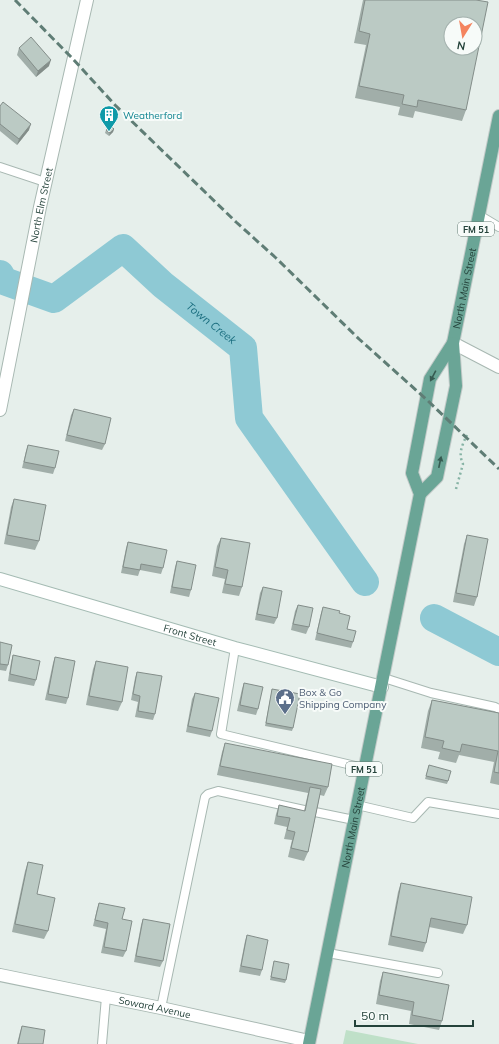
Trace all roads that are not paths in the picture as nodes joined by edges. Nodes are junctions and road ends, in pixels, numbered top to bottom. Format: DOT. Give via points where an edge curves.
graph roads {
  1 [pos="87,0"];
  2 [pos="499,116"];
  3 [pos="0,167"];
  4 [pos="45,182"];
  5 [pos="479,215"];
  6 [pos="499,227"];
  7 [pos="453,343"];
  8 [pos="499,367"];
  9 [pos="0,410"];
  10 [pos="420,494"];
  11 [pos="0,579"];
  12 [pos="235,648"];
  13 [pos="383,683"];
  14 [pos="499,709"];
  15 [pos="364,768"];
  16 [pos="357,805"];
  17 [pos="304,810"];
  18 [pos="315,812"];
  19 [pos="499,814"];
  20 [pos="354,820"];
  21 [pos="328,953"];
  22 [pos="438,973"];
  23 [pos="0,975"];
  24 [pos="106,997"];
  25 [pos="161,1008"];
  26 [pos="309,1042"];
  27 [pos="102,1044"];
  1 -- 4 [label="street, North Elm Street"];
  2 -- 5 [label="main road, North Main Street / FM 51"];
  3 -- 4 [label="lane"];
  4 -- 9 [label="street, North Elm Street"];
  5 -- 6 [label="lane"];
  5 -- 7 [label="main road, North Main Street / FM 51"];
  7 -- 8 [label="street"];
  10 -- 7 [label="main road, North Main Street / FM 51, one-way" via="437,477 456,386"];
  7 -- 10 [label="main road, North Main Street / FM 51, one-way" via="430,379 412,473"];
  10 -- 13 [label="main road, North Main Street / FM 51"];
  11 -- 12 [label="street, Front Street"];
  12 -- 13 [label="street, Front Street"];
  12 -- 15 [label="lane" via="221,734"];
  13 -- 14 [label="lane" via="495,706"];
  13 -- 15 [label="main road, North Main Street / FM 51"];
  15 -- 16 [label="main road, North Main Street / FM 51"];
  16 -- 19 [label="lane" via="414,818 428,802"];
  16 -- 20 [label="main road, North Main Street / FM 51"];
  17 -- 25 [label="lane" via="218,791 205,797"];
  18 -- 20 [label="lane"];
  20 -- 21 [label="main road, North Main Street / FM 51"];
  21 -- 22 [label="lane"];
  21 -- 26 [label="main road, North Main Street / FM 51"];
  23 -- 24 [label="street, Soward Avenue"];
  24 -- 25 [label="street, Soward Avenue"];
  24 -- 27 [label="lane"];
  25 -- 26 [label="street, Soward Avenue"];
}
